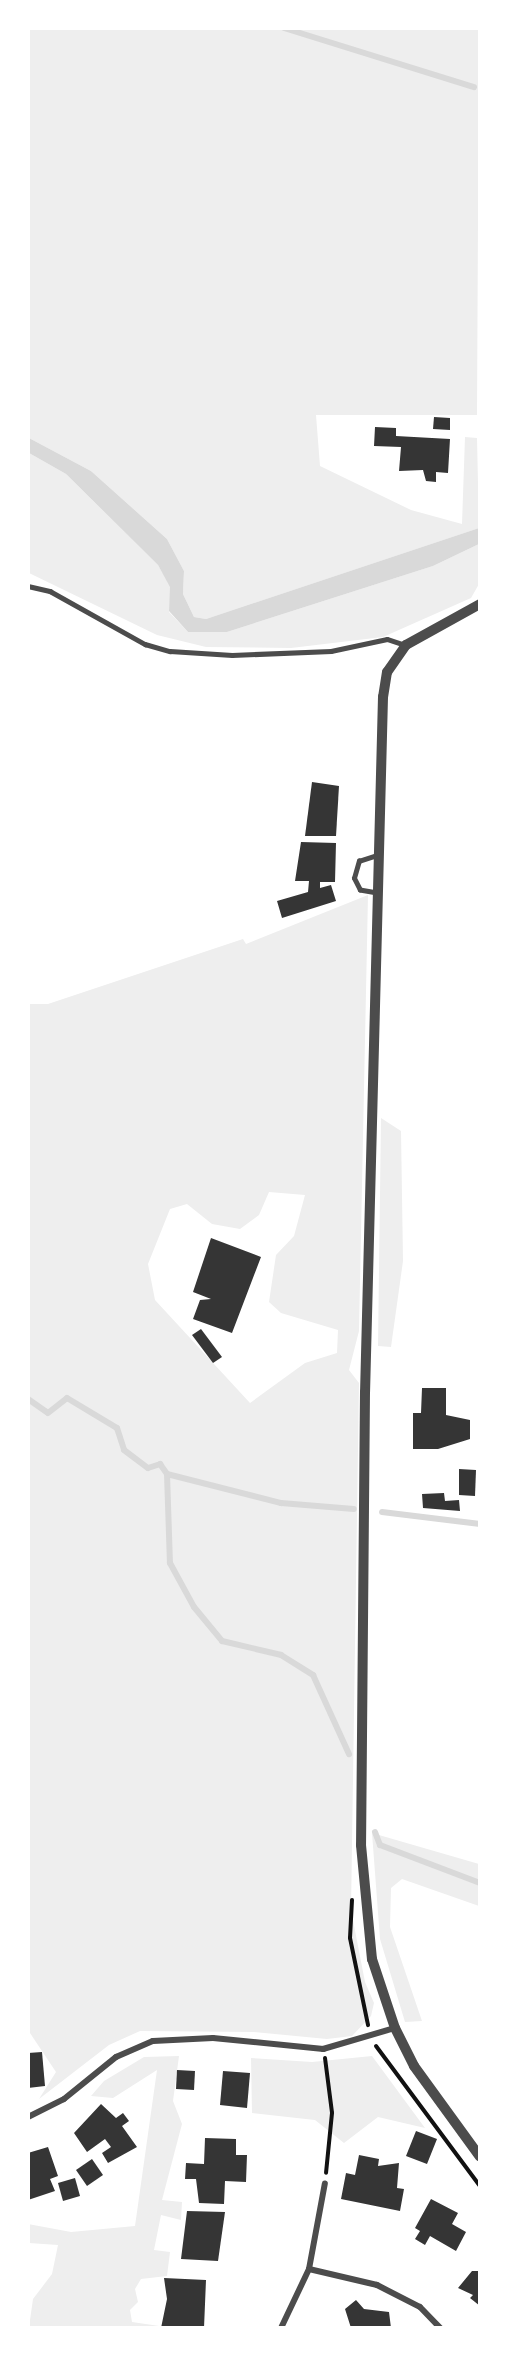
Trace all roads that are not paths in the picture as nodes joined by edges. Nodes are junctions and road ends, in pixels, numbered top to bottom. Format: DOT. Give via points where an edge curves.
graph roads {
  1 [pos="28,586"];
  2 [pos="480,604"];
  3 [pos="406,645"];
  4 [pos="381,854"];
  5 [pos="380,893"];
  6 [pos="395,2028"];
  7 [pos="28,2117"];
  8 [pos="480,2157"];
  9 [pos="325,2183"];
  10 [pos="309,2269"];
  11 [pos="281,2328"];
  12 [pos="440,2328"];
  1 -- 3 [label="lane" via="50,591 145,644 170,651 232,656 331,651 387,639"];
  2 -- 3 [label="street"];
  3 -- 4 [label="street" via="387,672 383,697"];
  4 -- 5 [label="street"];
  4 -- 5 [label="lane" via="359,861 354,878 360,890"];
  5 -- 6 [label="street" via="366,1346 361,1845 372,1959"];
  6 -- 7 [label="street" via="323,2049 213,2038 153,2041 116,2057 64,2099"];
  6 -- 8 [label="street" via="414,2066"];
  9 -- 10 [label="street"];
  10 -- 11 [label="street"];
  10 -- 12 [label="street" via="377,2285 420,2307"];
}
